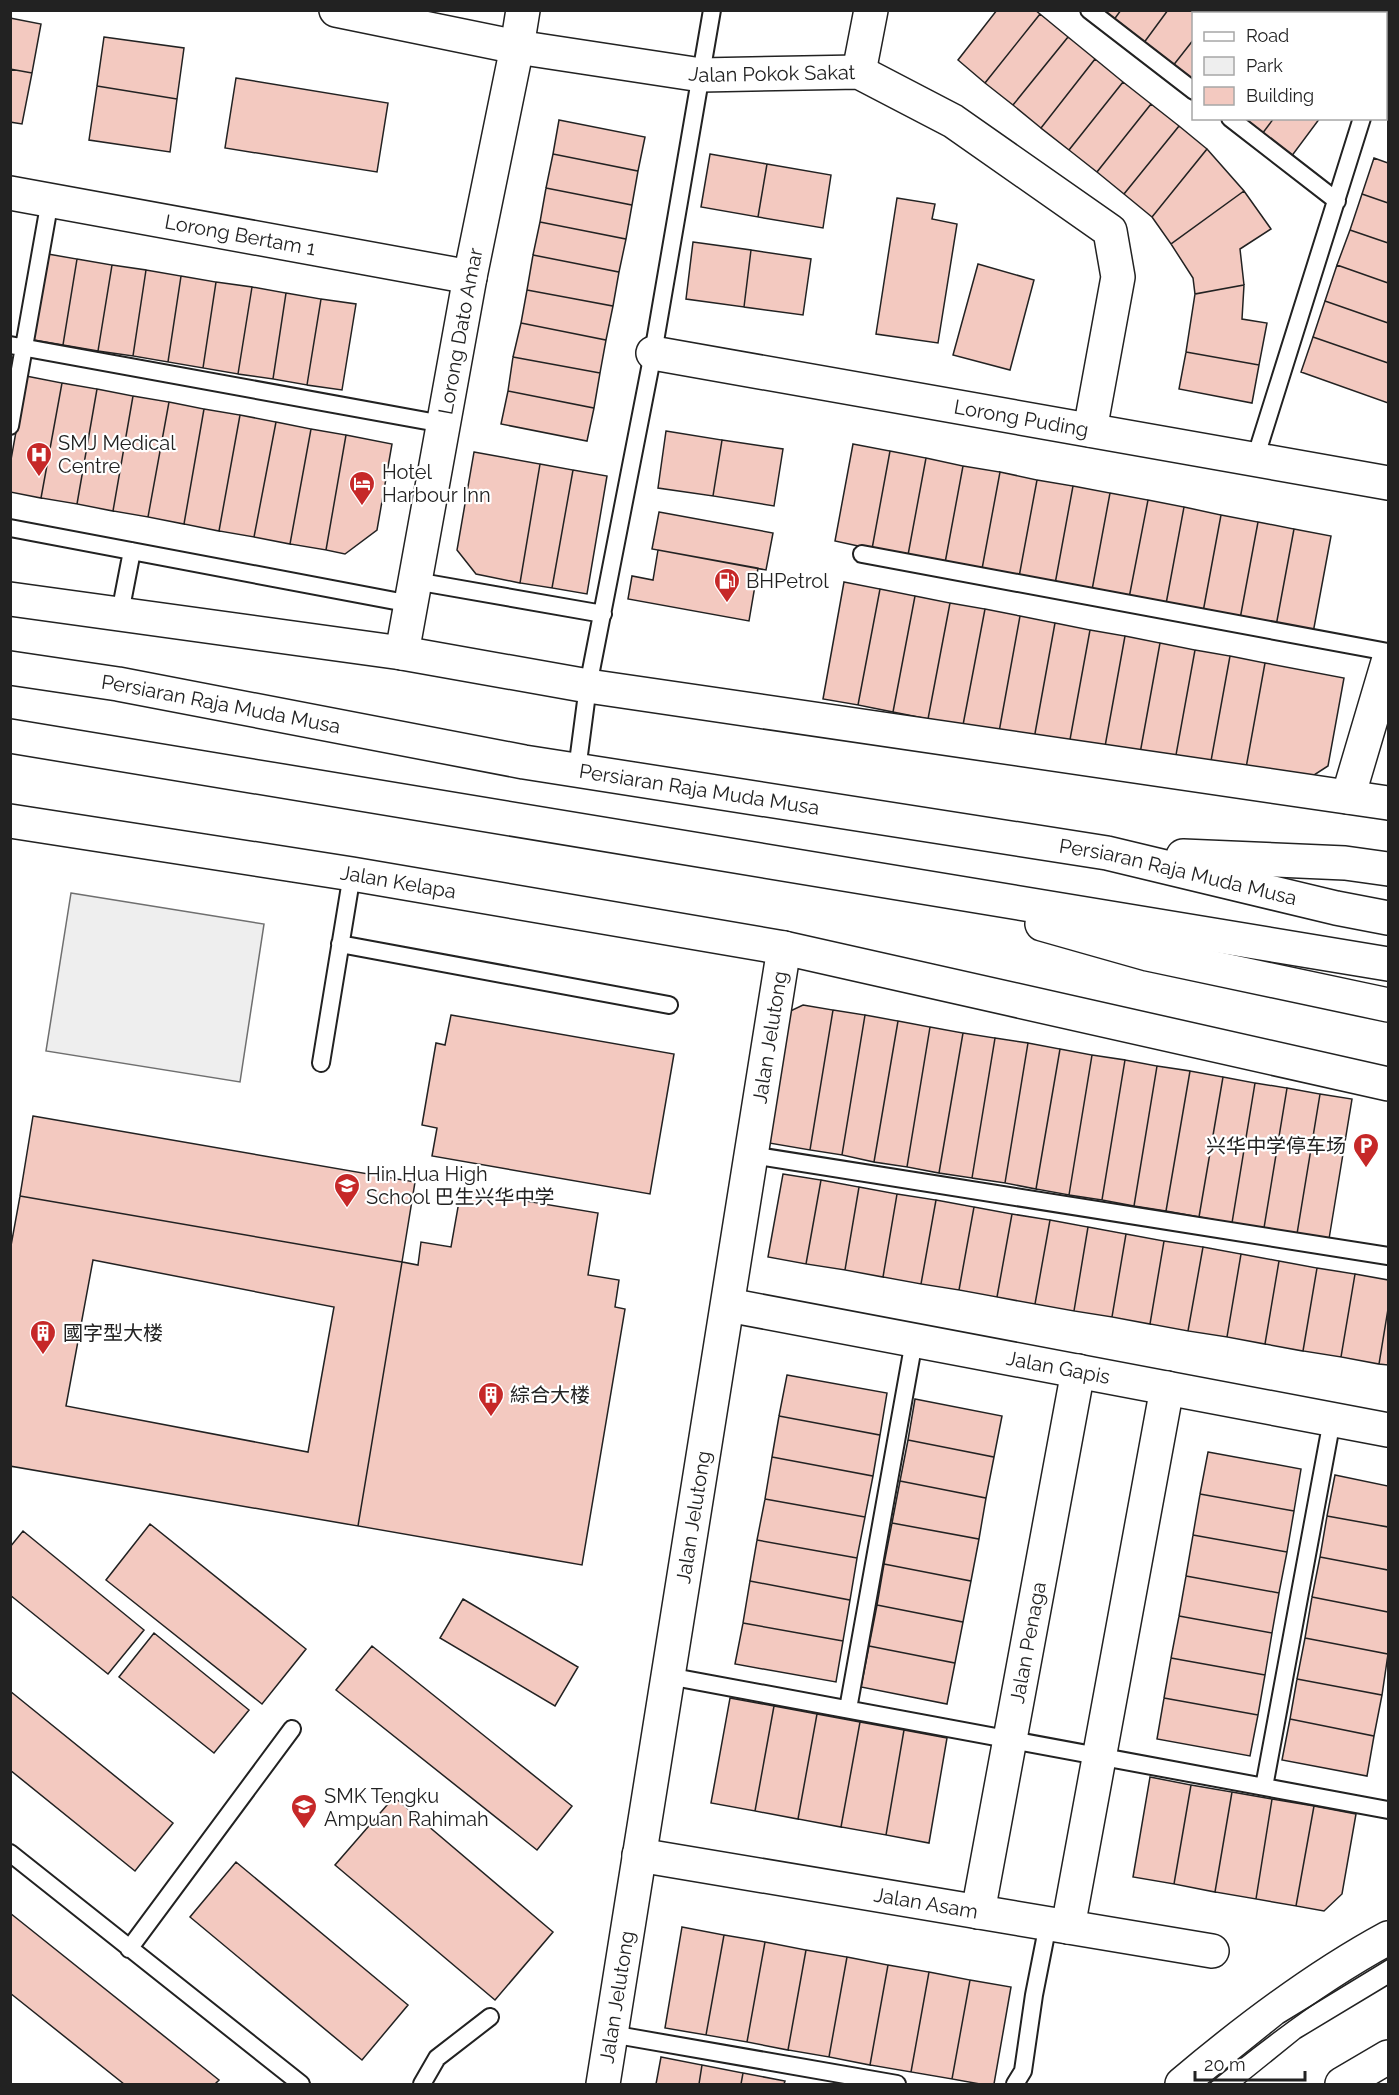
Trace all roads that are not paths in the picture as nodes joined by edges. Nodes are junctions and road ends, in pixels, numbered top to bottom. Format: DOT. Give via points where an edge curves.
graph roads {
  1 [pos="336,10"];
  2 [pos="523,10"];
  3 [pos="712,10"];
  4 [pos="872,10"];
  5 [pos="1089,10"];
  6 [pos="517,47"];
  7 [pos="859,72"];
  8 [pos="700,75"];
  9 [pos="1192,89"];
  10 [pos="1233,120"];
  11 [pos="1361,120"];
  12 [pos="10,193"];
  13 [pos="50,200"];
  14 [pos="1337,201"];
  15 [pos="470,276"];
  16 [pos="18,346"];
  17 [pos="653,353"];
  18 [pos="443,424"];
  19 [pos="10,426"];
  20 [pos="1090,430"];
  21 [pos="1255,459"];
  22 [pos="1389,483"];
  23 [pos="10,528"];
  24 [pos="132,551"];
  25 [pos="862,554"];
  26 [pos="413,592"];
  27 [pos="10,599"];
  28 [pos="120,613"];
  29 [pos="603,614"];
  30 [pos="1389,652"];
  31 [pos="402,654"];
  32 [pos="1389,662"];
  33 [pos="10,668"];
  34 [pos="588,686"];
  35 [pos="10,736"];
  36 [pos="577,770"];
  37 [pos="1348,797"];
  38 [pos="1389,803"];
  39 [pos="10,821"];
  40 [pos="1107,853"];
  41 [pos="1389,869"];
  42 [pos="352,874"];
  43 [pos="884,879"];
  44 [pos="1389,918"];
  45 [pos="340,944"];
  46 [pos="784,948"];
  47 [pos="1389,964"];
  48 [pos="669,1005"];
  49 [pos="1389,1005"];
  50 [pos="321,1064"];
  51 [pos="1389,1084"];
  52 [pos="751,1155"];
  53 [pos="1389,1256"];
  54 [pos="728,1305"];
  55 [pos="914,1341"];
  56 [pos="1078,1371"];
  57 [pos="1167,1388"];
  58 [pos="1332,1420"];
  59 [pos="1389,1430"];
  60 [pos="668,1676"];
  61 [pos="848,1709"];
  62 [pos="292,1729"];
  63 [pos="1011,1740"];
  64 [pos="1099,1756"];
  65 [pos="1264,1787"];
  66 [pos="1389,1810"];
  67 [pos="10,1853"];
  68 [pos="639,1855"];
  69 [pos="978,1912"];
  70 [pos="1058,1926"];
  71 [pos="1389,1938"];
  72 [pos="129,1949"];
  73 [pos="1212,1952"];
  74 [pos="489,2017"];
  75 [pos="611,2034"];
  76 [pos="1389,2057"];
  77 [pos="301,2085"];
  78 [pos="422,2085"];
  79 [pos="603,2085"];
  80 [pos="897,2085"];
  81 [pos="1015,2085"];
  82 [pos="1182,2085"];
  83 [pos="1342,2085"];
  1 -- 6 [label="main road, Jalan Pokok Sakat"];
  2 -- 6 [label="main road, Lorong Dato Amar"];
  3 -- 8 [label="lane"];
  4 -- 7 [label="main road"];
  5 -- 9 [label="lane"];
  6 -- 8 [label="main road, Jalan Pokok Sakat"];
  6 -- 15 [label="main road, Lorong Dato Amar"];
  7 -- 8 [label="main road, Jalan Pokok Sakat"];
  7 -- 20 [label="main road, Jalan Pokok Sakat" via="954,121 1110,231 1118,277"];
  8 -- 17 [label="lane"];
  10 -- 14 [label="lane"];
  11 -- 14 [label="lane"];
  12 -- 13 [label="main road, Lorong Bertam 1"];
  13 -- 15 [label="main road, Lorong Bertam 1"];
  13 -- 16 [label="lane"];
  14 -- 21 [label="lane"];
  15 -- 18 [label="main road, Lorong Dato Amar"];
  16 -- 18 [label="lane"];
  16 -- 19 [label="lane"];
  17 -- 20 [label="main road, Lorong Puding"];
  17 -- 29 [label="lane"];
  18 -- 26 [label="main road, Lorong Dato Amar"];
  20 -- 21 [label="main road, Lorong Puding"];
  21 -- 22 [label="main road, Lorong Puding"];
  23 -- 24 [label="lane"];
  24 -- 26 [label="lane"];
  24 -- 28 [label="lane"];
  25 -- 30 [label="lane"];
  26 -- 29 [label="lane"];
  26 -- 31 [label="main road, Lorong Dato Amar"];
  27 -- 28 [label="main road"];
  28 -- 31 [label="main road"];
  29 -- 34 [label="lane"];
  31 -- 34 [label="main road"];
  32 -- 37 [label="main road"];
  33 -- 36 [label="main road, Persiaran Raja Muda Musa" via="118,684"];
  34 -- 36 [label="lane"];
  34 -- 37 [label="main road"];
  35 -- 43 [label="main road"];
  36 -- 40 [label="main road, Persiaran Raja Muda Musa"];
  37 -- 38 [label="main road"];
  39 -- 42 [label="main road, Jalan Kelapa"];
  40 -- 41 [label="main road" via="1345,863"];
  40 -- 44 [label="main road, Persiaran Raja Muda Musa" via="1336,909"];
  42 -- 45 [label="lane"];
  42 -- 46 [label="main road, Jalan Kelapa"];
  43 -- 47 [label="main road"];
  43 -- 49 [label="main road" via="1148,954"];
  45 -- 48 [label="lane"];
  45 -- 50 [label="lane"];
  46 -- 51 [label="main road, Jalan Kelapa"];
  46 -- 52 [label="main road, Jalan Jelutong"];
  52 -- 53 [label="lane"];
  52 -- 54 [label="main road, Jalan Jelutong"];
  54 -- 55 [label="main road, Jalan Gapis"];
  54 -- 60 [label="main road, Jalan Jelutong"];
  55 -- 56 [label="main road, Jalan Gapis"];
  55 -- 61 [label="lane"];
  56 -- 57 [label="main road, Jalan Gapis"];
  56 -- 63 [label="main road, Jalan Penaga"];
  57 -- 58 [label="main road, Jalan Gapis"];
  57 -- 64 [label="main road"];
  58 -- 59 [label="main road, Jalan Gapis"];
  58 -- 65 [label="lane"];
  60 -- 61 [label="lane"];
  60 -- 68 [label="main road, Jalan Jelutong"];
  61 -- 63 [label="lane"];
  62 -- 72 [label="lane"];
  63 -- 64 [label="lane"];
  63 -- 69 [label="main road, Jalan Penaga"];
  64 -- 65 [label="lane"];
  64 -- 70 [label="main road"];
  65 -- 66 [label="lane"];
  67 -- 72 [label="lane"];
  68 -- 69 [label="main road, Jalan Asam"];
  68 -- 75 [label="main road, Jalan Jelutong"];
  69 -- 70 [label="main road, Jalan Asam"];
  70 -- 73 [label="main road, Jalan Asam"];
  70 -- 81 [label="lane" via="1034,1995 1023,2071"];
  71 -- 82 [label="main road" via="1327,1974 1230,2044"];
  72 -- 77 [label="lane"];
  74 -- 78 [label="lane" via="437,2058"];
  75 -- 79 [label="main road, Jalan Jelutong"];
  75 -- 80 [label="lane"];
  76 -- 83 [label="main road"];
}
